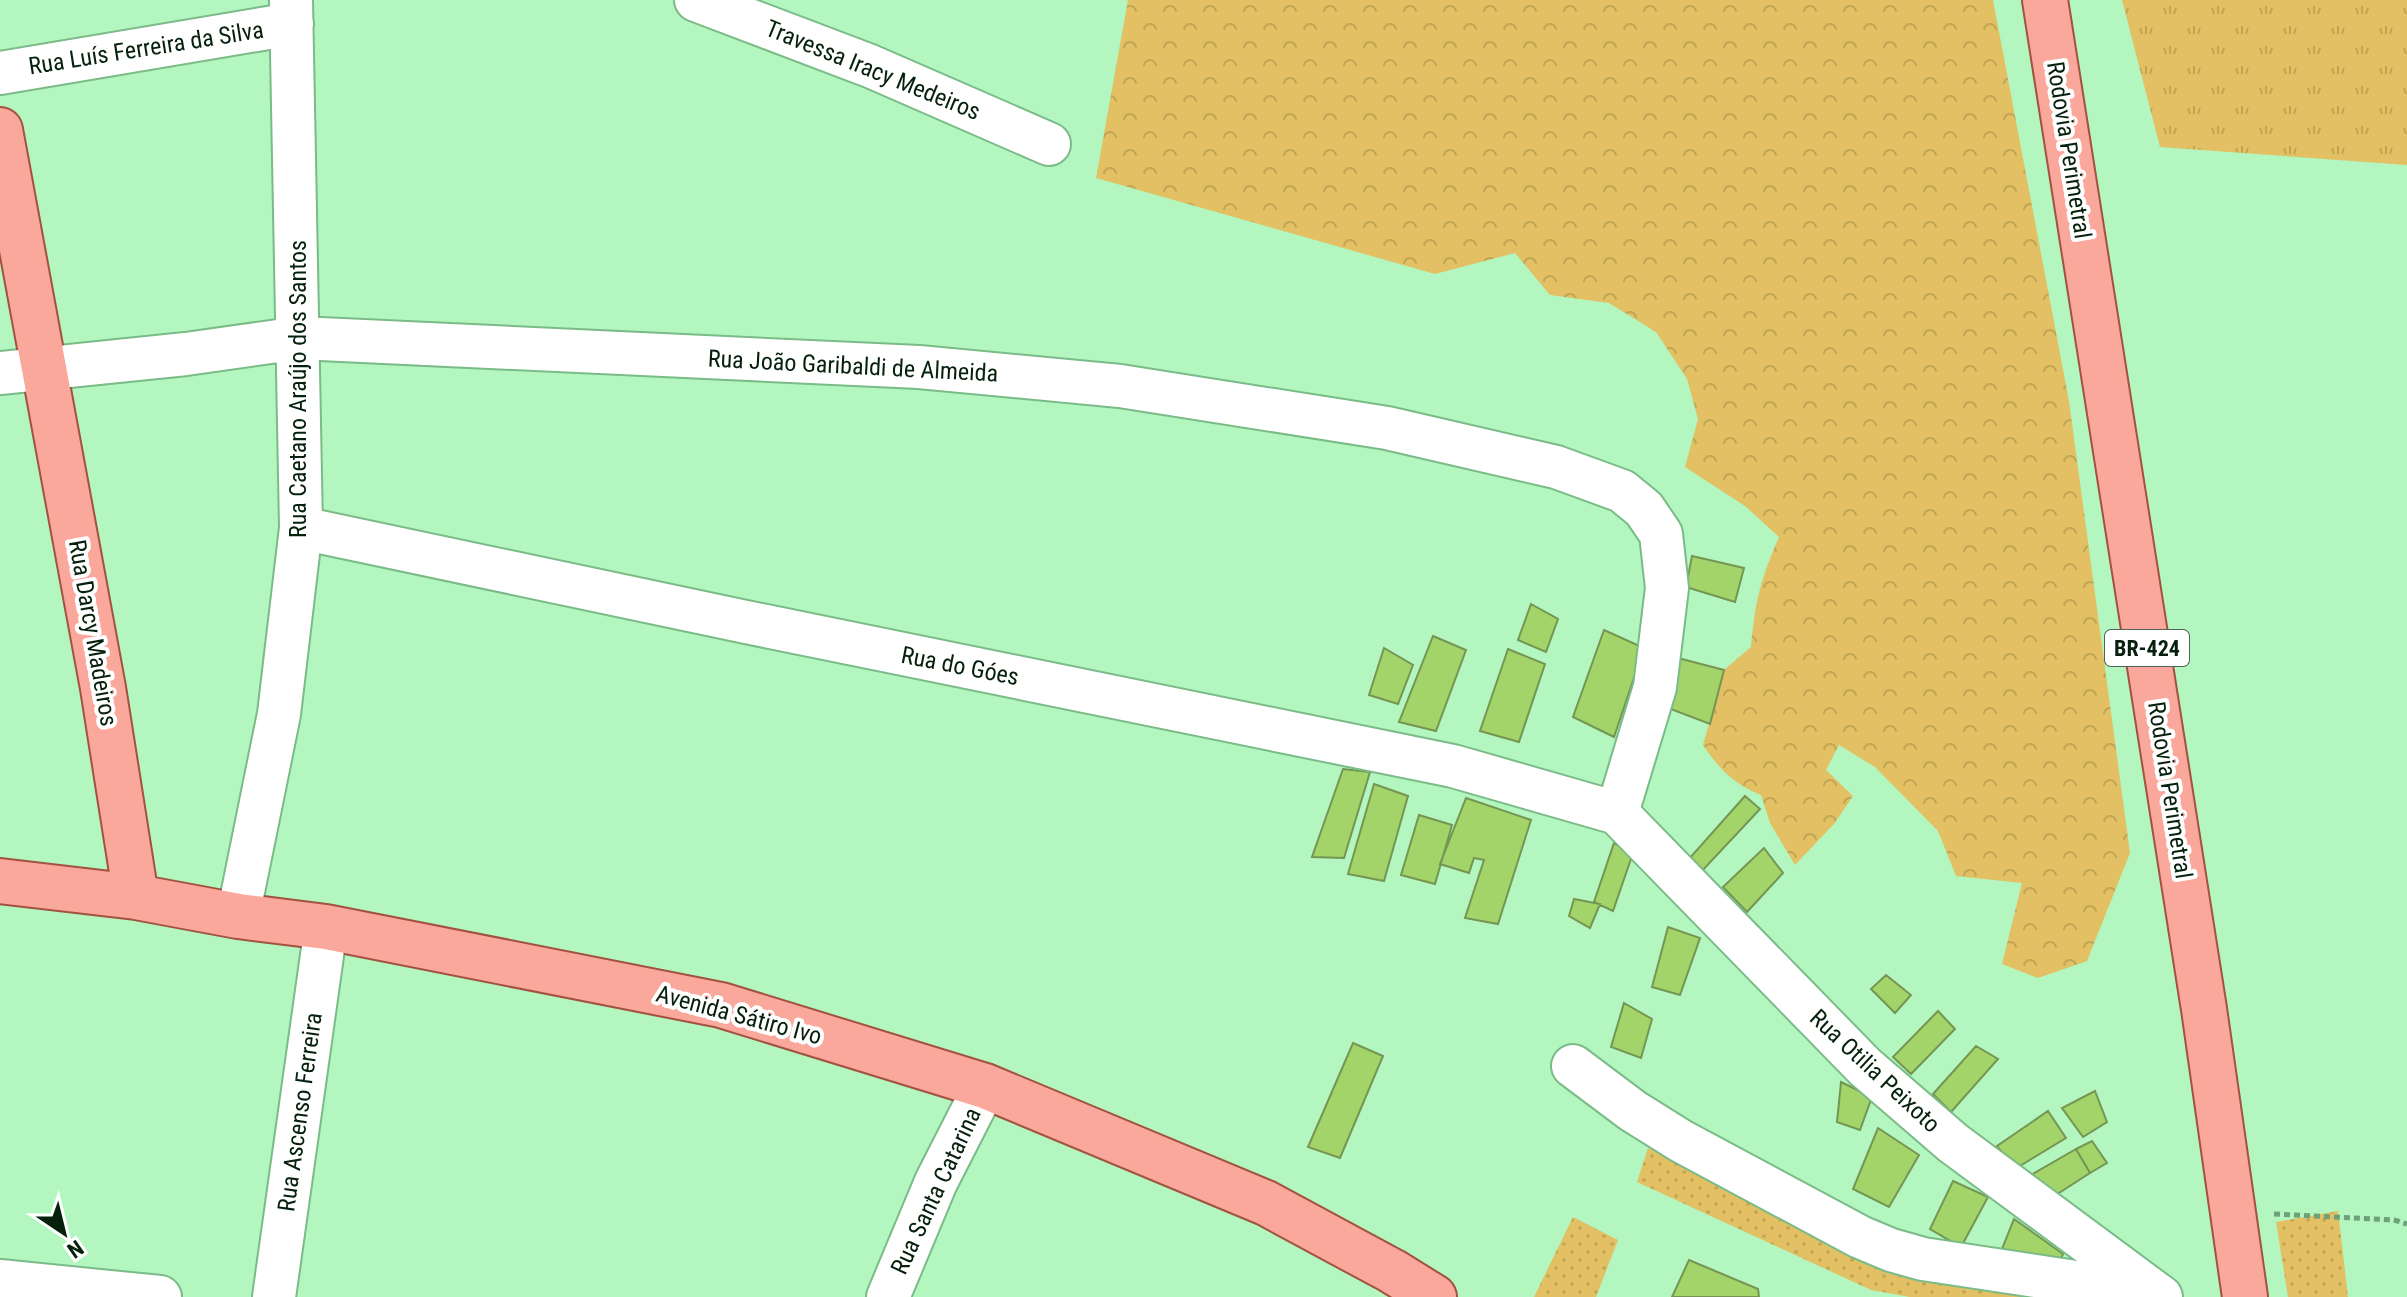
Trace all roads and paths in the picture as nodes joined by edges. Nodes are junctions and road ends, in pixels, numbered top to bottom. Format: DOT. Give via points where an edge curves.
graph roads {
  1 [pos="696,0"];
  2 [pos="2045,0"];
  3 [pos="292,12"];
  4 [pos="0,73"];
  5 [pos="0,130"];
  6 [pos="1049,144"];
  7 [pos="299,338"];
  8 [pos="46,369"];
  9 [pos="0,373"];
  10 [pos="301,528"];
  11 [pos="1617,813"];
  12 [pos="0,881"];
  13 [pos="136,897"];
  14 [pos="238,916"];
  15 [pos="326,927"];
  16 [pos="1573,1066"];
  17 [pos="985,1086"];
  18 [pos="2233,1212"];
  19 [pos="2407,1224"];
  20 [pos="0,1281"];
  21 [pos="2158,1296"];
  22 [pos="160,1297"];
  23 [pos="274,1297"];
  24 [pos="888,1297"];
  25 [pos="1434,1297"];
  26 [pos="2245,1297"];
  1 -- 6 [label="street, Travessa Iracy Medeiros" via="870,66"];
  2 -- 18 [label="main road, Rodovia Perimetral / BR-424"];
  3 -- 4 [label="street, Rua Luís Ferreira da Silva"];
  3 -- 7 [label="street, Rua Caetano Araújo dos Santos"];
  5 -- 8 [label="main road, Rua Darcy Madeiros"];
  7 -- 8 [label="street, Rua João Garibaldi de Almeida"];
  7 -- 10 [label="street, Rua Caetano Araújo dos Santos"];
  7 -- 11 [label="street, Rua João Garibaldi de Almeida" via="919,367 1120,386 1387,428 1556,467 1622,491 1644,509 1661,534 1667,588 1655,687"];
  8 -- 9 [label="street, Rua João Garibaldi de Almeida"];
  8 -- 13 [label="main road, Rua Darcy Madeiros"];
  10 -- 11 [label="street, Rua do Góes" via="1453,766"];
  10 -- 14 [label="street, Rua Caetano Araújo dos Santos" via="279,714"];
  11 -- 21 [label="street, Rua Otilia Peixoto" via="1865,1067 1953,1143"];
  12 -- 13 [label="main road, Avenida Sátiro Ivo"];
  13 -- 14 [label="main road, Avenida Sátiro Ivo"];
  14 -- 15 [label="main road, Avenida Sátiro Ivo"];
  15 -- 17 [label="main road, Avenida Sátiro Ivo" via="721,1005"];
  15 -- 23 [label="street, Rua Ascenso Ferreira"];
  16 -- 21 [label="street" via="1681,1141 1891,1250"];
  17 -- 24 [label="street, Rua Santa Catarina" via="936,1182"];
  17 -- 25 [label="main road, Avenida Sátiro Ivo" via="1266,1203"];
  18 -- 19 [label="path"];
  18 -- 26 [label="main road, Rodovia Perimetral / BR-424"];
  20 -- 22 [label="street"];
}
